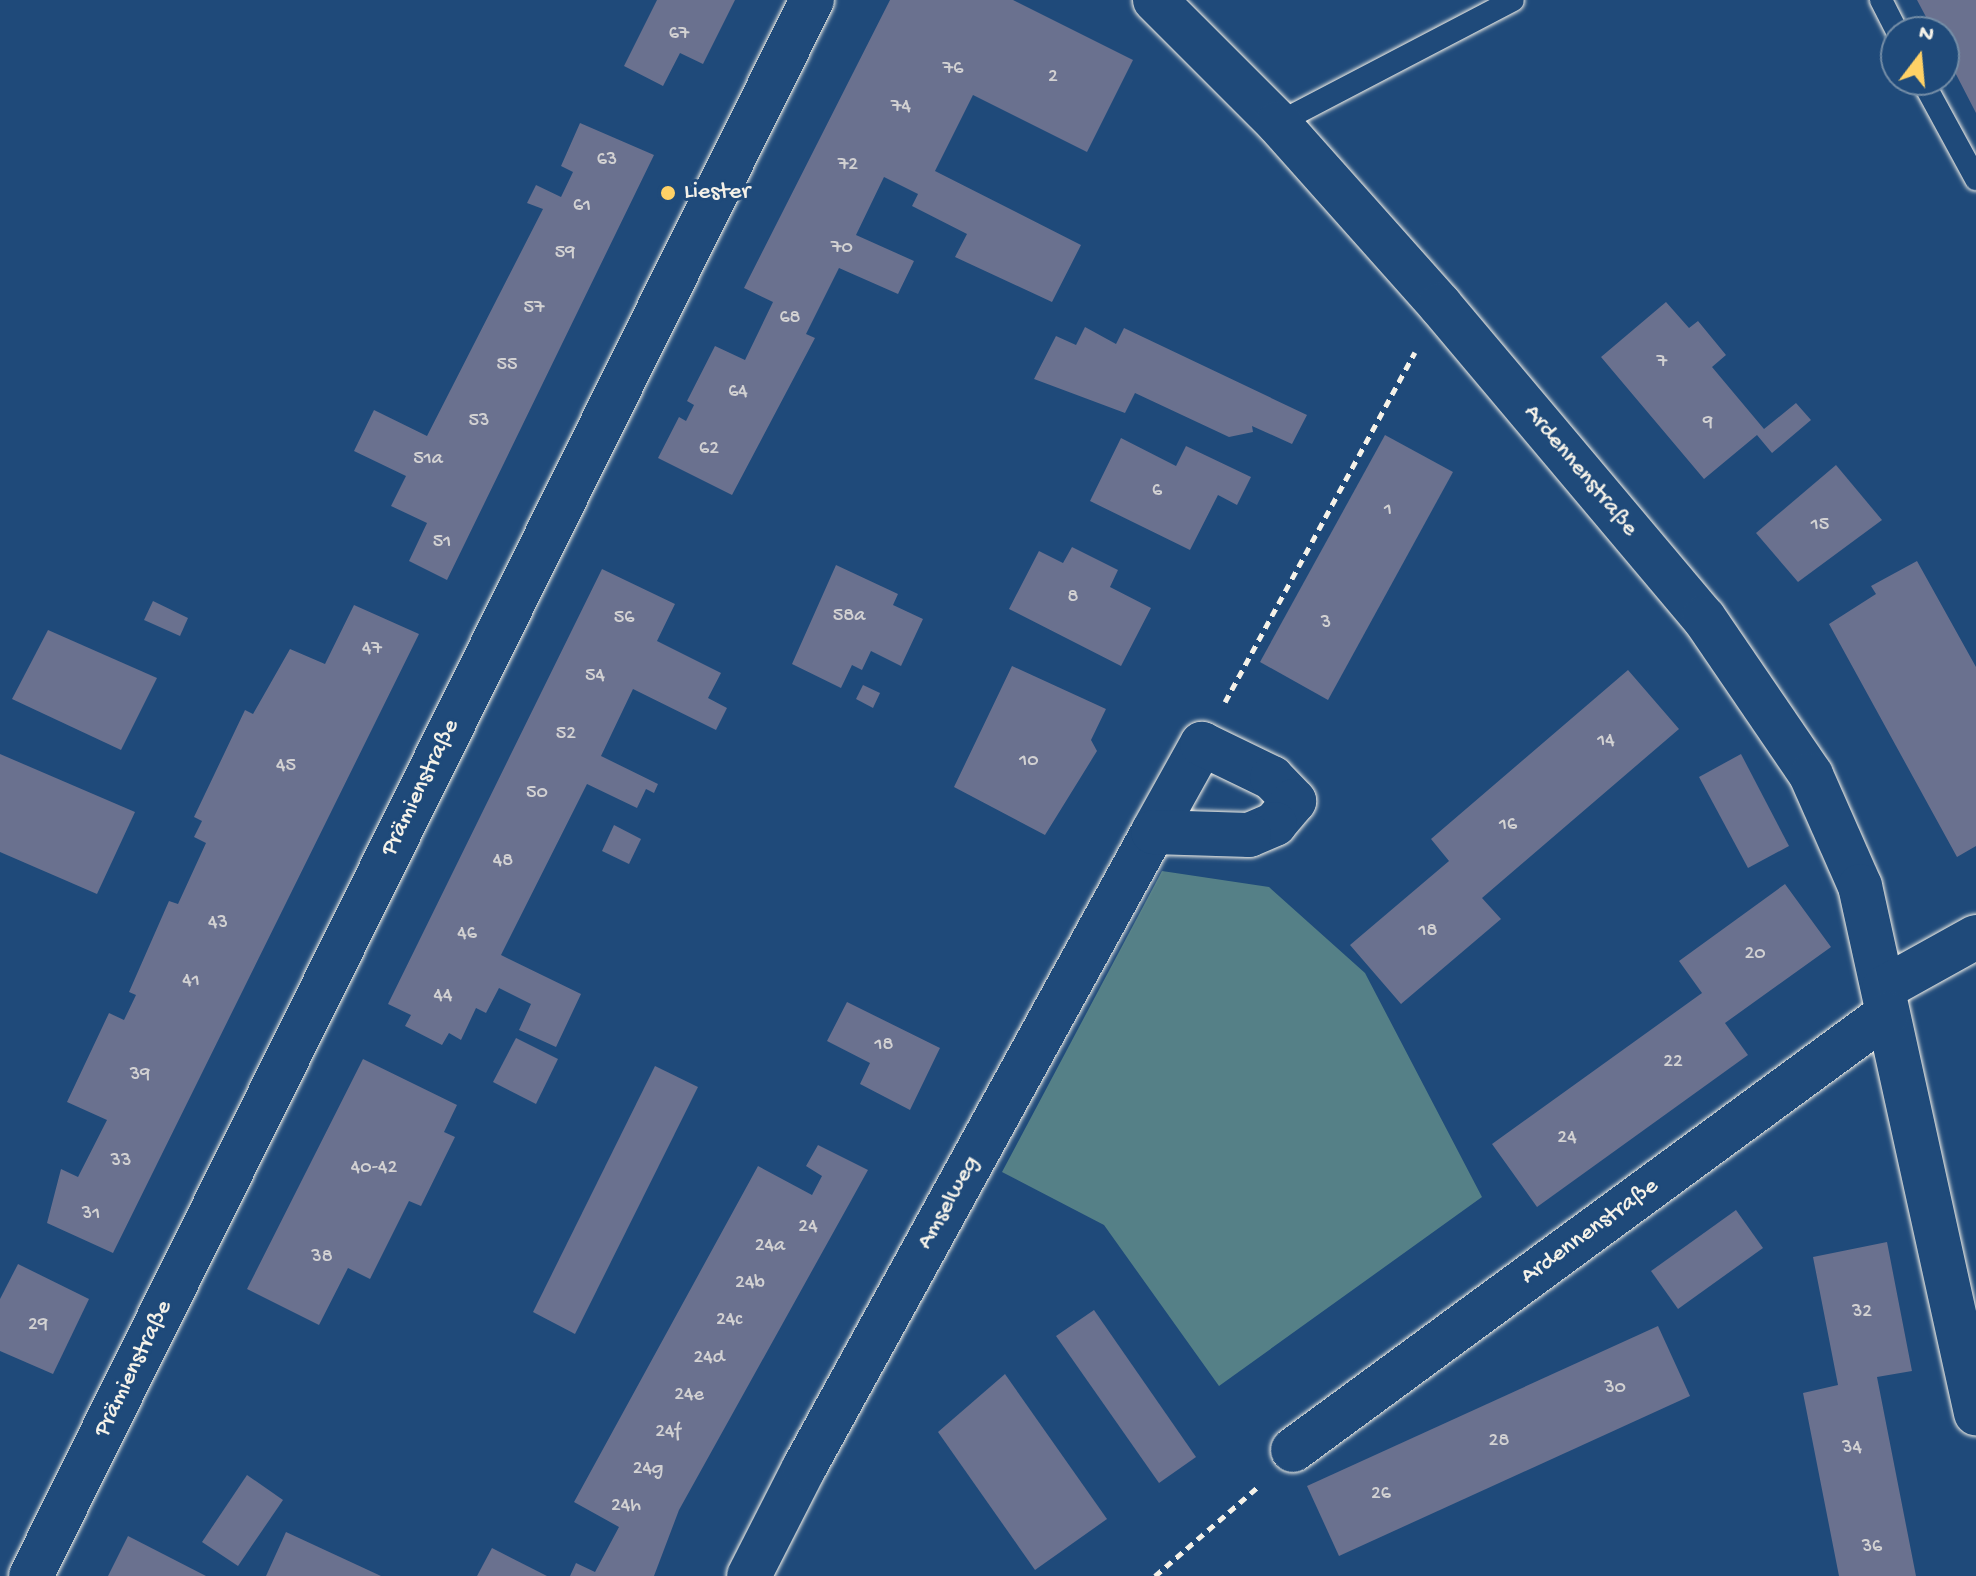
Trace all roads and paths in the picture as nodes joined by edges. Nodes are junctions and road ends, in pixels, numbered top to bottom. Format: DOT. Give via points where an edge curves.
graph roads {
  1 [pos="812,0"];
  2 [pos="1513,0"];
  3 [pos="1170,3"];
  4 [pos="1931,96"];
  5 [pos="1278,123"];
  6 [pos="1976,179"];
  7 [pos="1440,305"];
  8 [pos="1202,744"];
  9 [pos="1153,832"];
  10 [pos="1976,937"];
  11 [pos="1886,1001"];
  12 [pos="1976,1413"];
  13 [pos="1293,1450"];
  14 [pos="31,1576"];
  15 [pos="749,1576"];
  16 [pos="1155,1576"];
  1 -- 14 [label="street, Prämienstraße"];
  2 -- 5 [label="lane"];
  3 -- 5 [label="street, Ardennenstraße"];
  4 -- 6 [label="lane"];
  5 -- 7 [label="street, Ardennenstraße"];
  7 -- 8 [label="path"];
  7 -- 11 [label="street, Ardennenstraße" via="1704,618 1811,775 1860,886"];
  8 -- 9 [label="street, Amselweg"];
  8 -- 9 [label="street" via="1272,778 1294,801 1275,824 1249,835"];
  9 -- 15 [label="street, Amselweg"];
  10 -- 11 [label="street"];
  11 -- 12 [label="street, Ardennenstraße"];
  11 -- 13 [label="street, Ardennenstraße"];
  13 -- 16 [label="path"];
}
